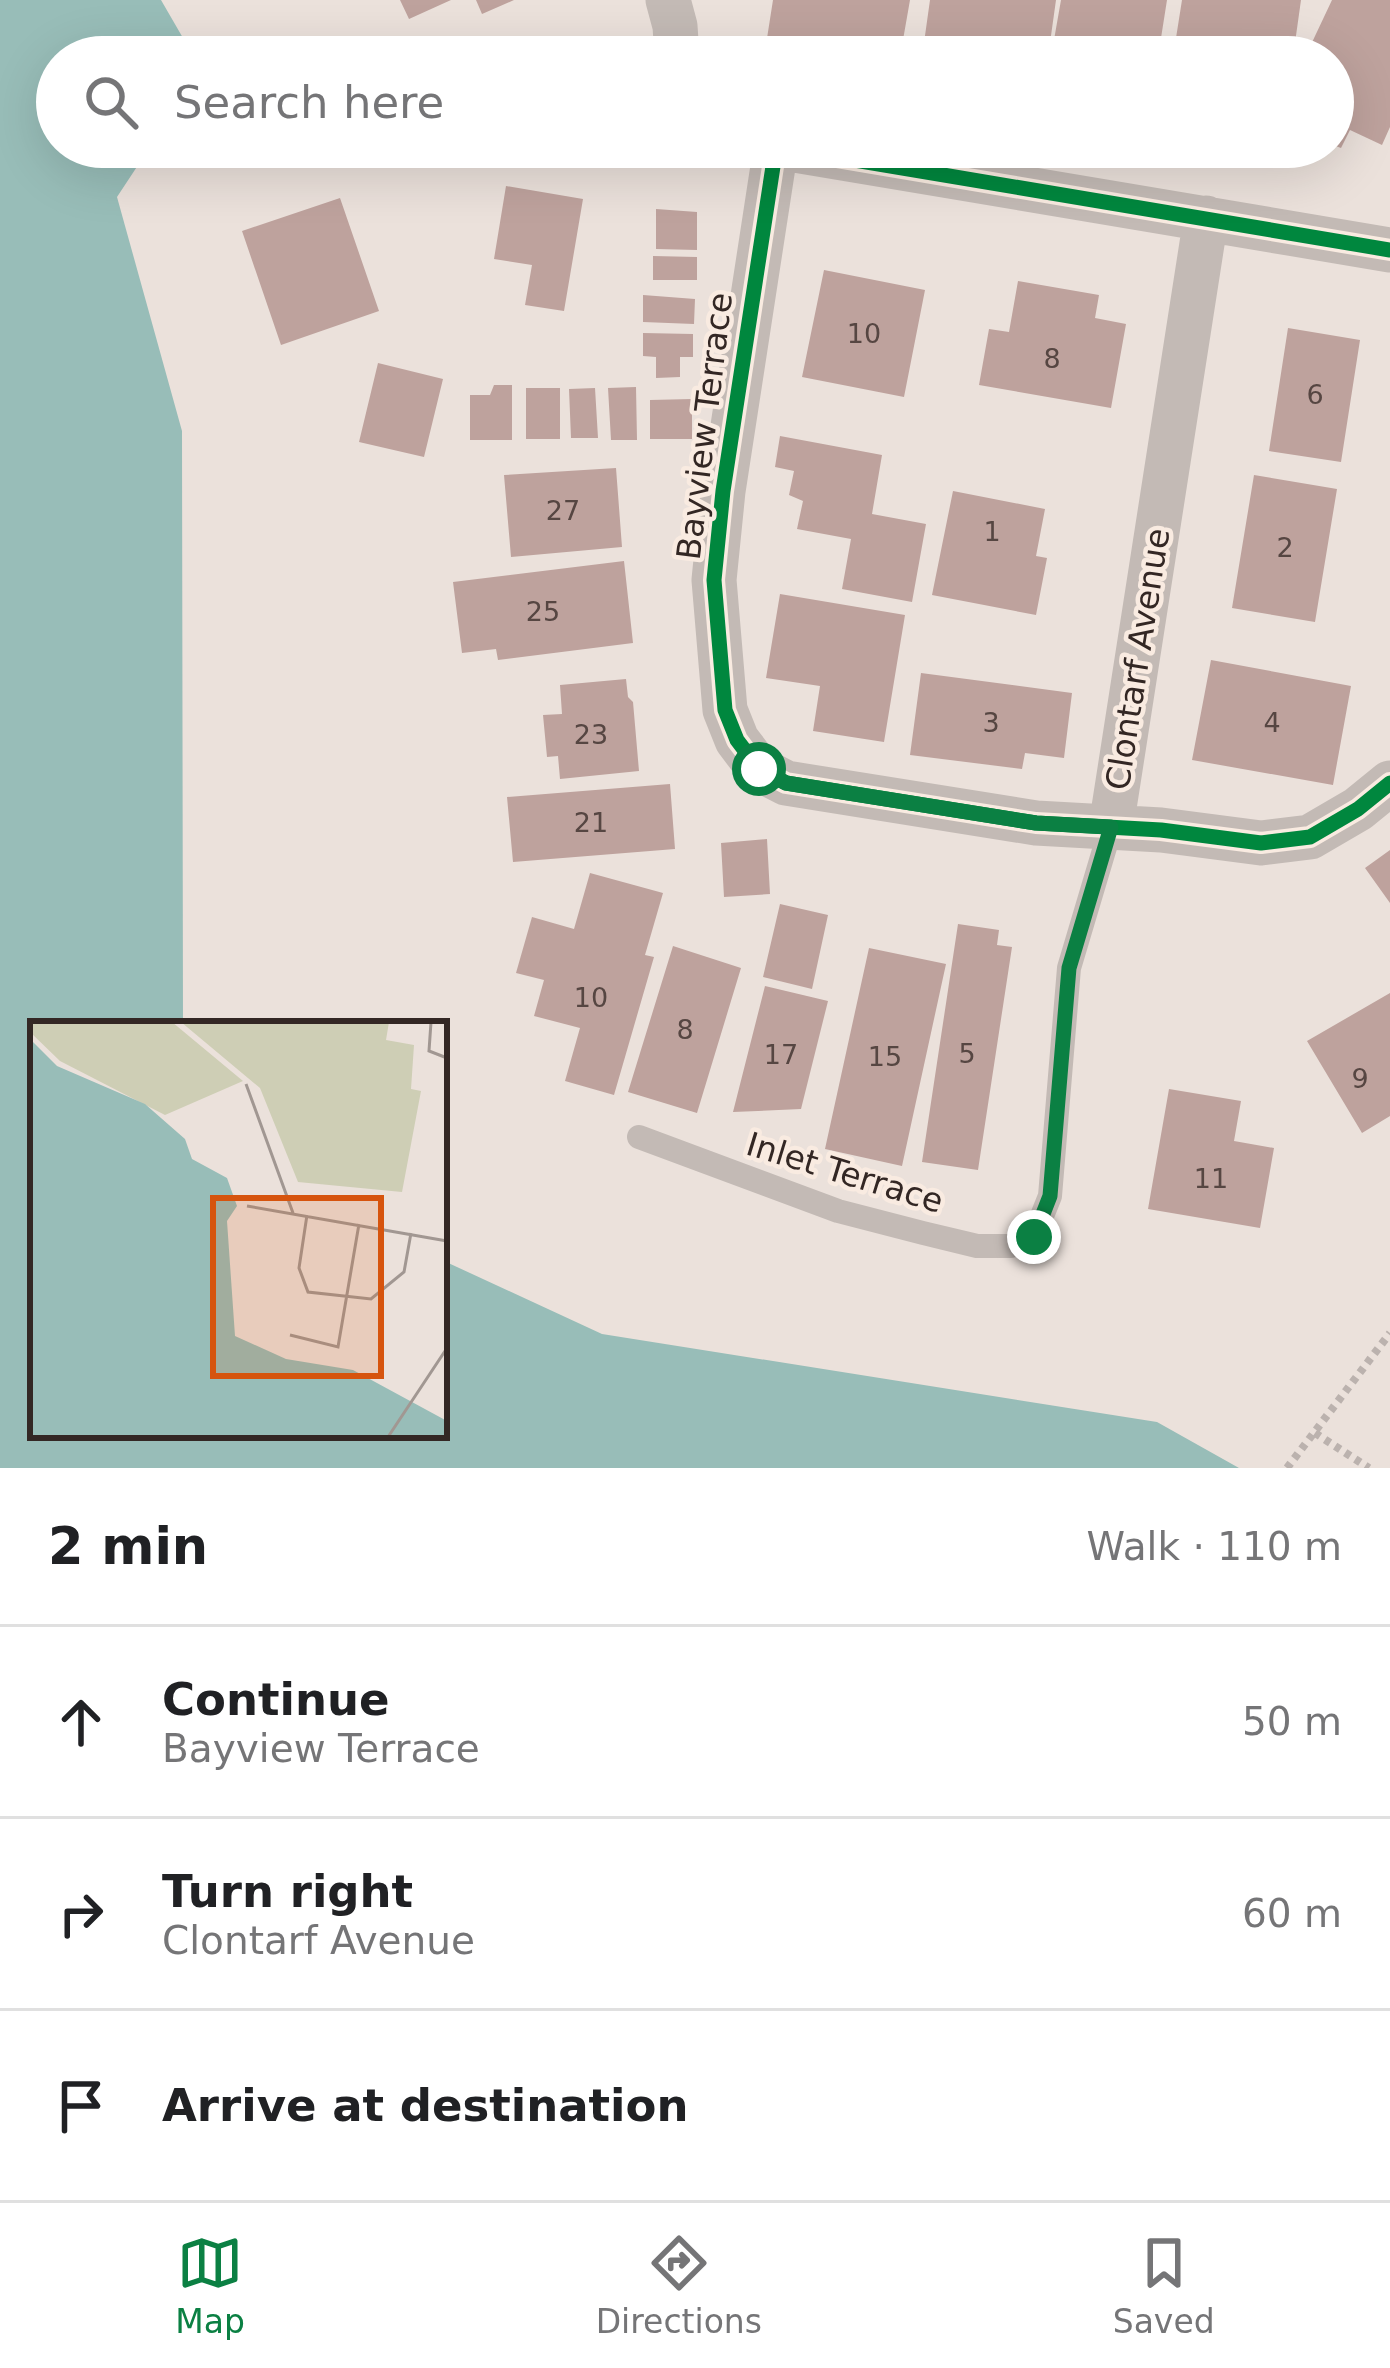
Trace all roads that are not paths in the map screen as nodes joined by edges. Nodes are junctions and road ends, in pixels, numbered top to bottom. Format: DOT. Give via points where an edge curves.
graph roads {
  1 [pos="668,0"];
  2 [pos="676,36"];
  3 [pos="774,168"];
  4 [pos="904,168"];
  5 [pos="1206,218"];
  6 [pos="1390,250"];
  7 [pos="1390,783"];
  8 [pos="1111,827"];
  9 [pos="639,1137"];
  10 [pos="1034,1237"];
  1 -- 2 [label="street"];
  3 -- 8 [label="street, Bayview Terrace" via="714,580 725,710 737,740 759,769 786,783 1036,823"];
  4 -- 5 [label="street"];
  5 -- 6 [label="street"];
  5 -- 8 [label="street, Clontarf Avenue"];
  7 -- 8 [label="street, Bayview Terrace" via="1310,837 1261,843"];
  8 -- 10 [label="lane, Clontarf Avenue" via="1069,968 1050,1196"];
  9 -- 10 [label="lane, Inlet Terrace" via="923,1233 977,1246"];
}
